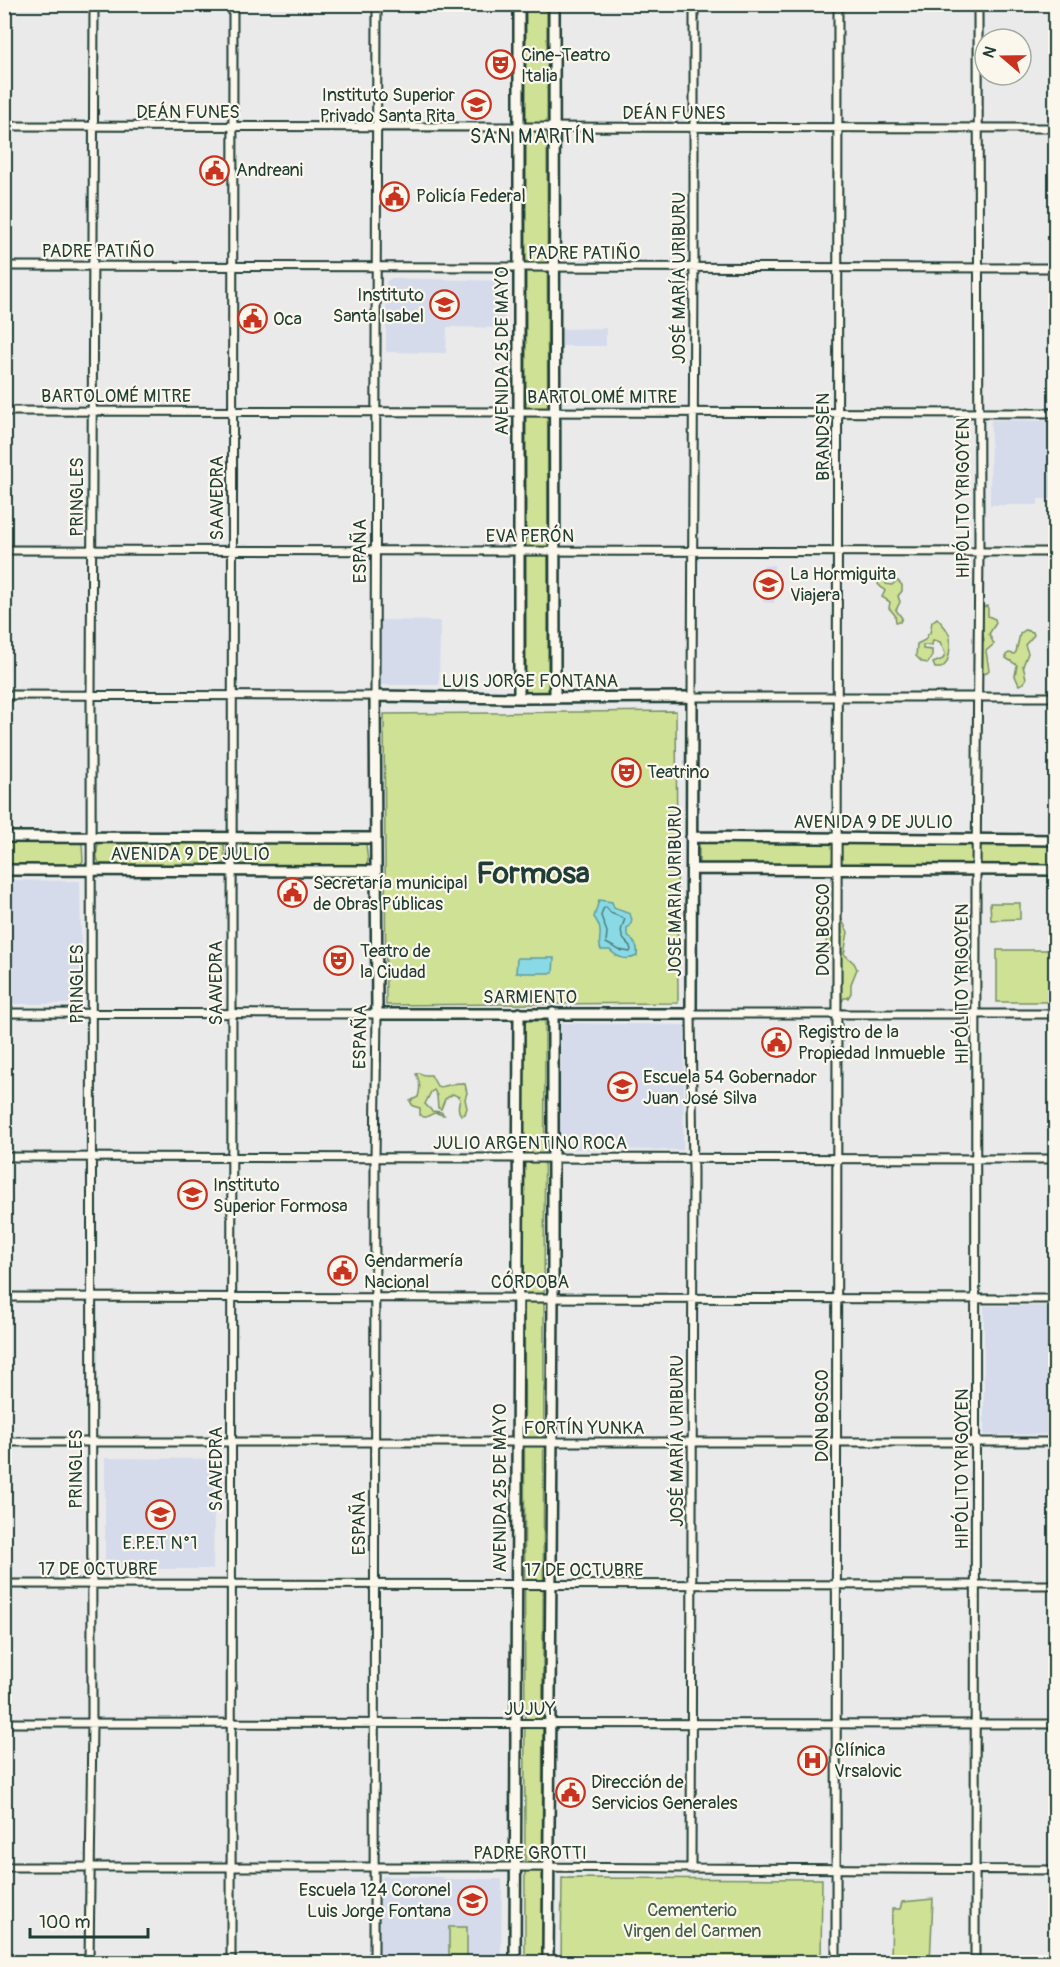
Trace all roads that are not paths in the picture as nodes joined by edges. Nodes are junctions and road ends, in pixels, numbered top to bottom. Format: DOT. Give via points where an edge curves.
graph roads {
  1 [pos="94,4"];
  2 [pos="233,4"];
  3 [pos="377,4"];
  4 [pos="519,4"];
  5 [pos="554,4"];
  6 [pos="694,4"];
  7 [pos="838,4"];
  8 [pos="978,4"];
  9 [pos="4,126"];
  10 [pos="233,126"];
  11 [pos="93,127"];
  12 [pos="377,128"];
  13 [pos="519,128"];
  14 [pos="554,128"];
  15 [pos="694,128"];
  16 [pos="838,128"];
  17 [pos="979,128"];
  18 [pos="1056,129"];
  19 [pos="4,266"];
  20 [pos="377,266"];
  21 [pos="94,267"];
  22 [pos="233,267"];
  23 [pos="694,267"];
  24 [pos="519,268"];
  25 [pos="554,268"];
  26 [pos="838,268"];
  27 [pos="979,268"];
  28 [pos="1056,268"];
  29 [pos="4,411"];
  30 [pos="92,411"];
  31 [pos="232,411"];
  32 [pos="377,412"];
  33 [pos="519,412"];
  34 [pos="555,412"];
  35 [pos="693,412"];
  36 [pos="838,412"];
  37 [pos="978,412"];
  38 [pos="1056,413"];
  39 [pos="4,550"];
  40 [pos="232,550"];
  41 [pos="377,550"];
  42 [pos="92,551"];
  43 [pos="519,551"];
  44 [pos="555,551"];
  45 [pos="693,551"];
  46 [pos="979,552"];
  47 [pos="1056,552"];
  48 [pos="838,553"];
  49 [pos="4,695"];
  50 [pos="231,695"];
  51 [pos="91,696"];
  52 [pos="375,696"];
  53 [pos="692,696"];
  54 [pos="1056,697"];
  55 [pos="519,698"];
  56 [pos="555,698"];
  57 [pos="838,698"];
  58 [pos="977,698"];
  59 [pos="4,837"];
  60 [pos="92,837"];
  61 [pos="232,837"];
  62 [pos="691,837"];
  63 [pos="376,838"];
  64 [pos="838,839"];
  65 [pos="977,839"];
  66 [pos="1056,840"];
  67 [pos="692,869"];
  68 [pos="838,869"];
  69 [pos="4,870"];
  70 [pos="92,870"];
  71 [pos="976,870"];
  72 [pos="1056,870"];
  73 [pos="232,871"];
  74 [pos="376,871"];
  75 [pos="231,1012"];
  76 [pos="4,1013"];
  77 [pos="93,1013"];
  78 [pos="519,1013"];
  79 [pos="553,1013"];
  80 [pos="977,1013"];
  81 [pos="377,1014"];
  82 [pos="691,1014"];
  83 [pos="837,1014"];
  84 [pos="1056,1014"];
  85 [pos="4,1157"];
  86 [pos="92,1157"];
  87 [pos="231,1157"];
  88 [pos="375,1158"];
  89 [pos="518,1158"];
  90 [pos="553,1158"];
  91 [pos="692,1158"];
  92 [pos="838,1159"];
  93 [pos="978,1159"];
  94 [pos="1056,1159"];
  95 [pos="231,1296"];
  96 [pos="4,1297"];
  97 [pos="92,1297"];
  98 [pos="375,1297"];
  99 [pos="518,1297"];
  100 [pos="553,1297"];
  101 [pos="692,1298"];
  102 [pos="977,1298"];
  103 [pos="838,1299"];
  104 [pos="1056,1299"];
  105 [pos="4,1442"];
  106 [pos="231,1442"];
  107 [pos="517,1442"];
  108 [pos="552,1442"];
  109 [pos="1056,1442"];
  110 [pos="92,1443"];
  111 [pos="376,1443"];
  112 [pos="692,1443"];
  113 [pos="976,1443"];
  114 [pos="837,1444"];
  115 [pos="4,1584"];
  116 [pos="91,1584"];
  117 [pos="231,1584"];
  118 [pos="375,1584"];
  119 [pos="516,1584"];
  120 [pos="551,1585"];
  121 [pos="692,1585"];
  122 [pos="837,1585"];
  123 [pos="977,1585"];
  124 [pos="1056,1585"];
  125 [pos="4,1723"];
  126 [pos="92,1723"];
  127 [pos="374,1724"];
  128 [pos="516,1724"];
  129 [pos="691,1724"];
  130 [pos="976,1724"];
  131 [pos="1056,1724"];
  132 [pos="229,1725"];
  133 [pos="550,1725"];
  134 [pos="836,1725"];
  135 [pos="4,1867"];
  136 [pos="89,1867"];
  137 [pos="231,1867"];
  138 [pos="375,1867"];
  139 [pos="515,1867"];
  140 [pos="549,1867"];
  141 [pos="691,1869"];
  142 [pos="976,1869"];
  143 [pos="836,1870"];
  144 [pos="1056,1870"];
  145 [pos="89,1962"];
  146 [pos="231,1962"];
  147 [pos="374,1962"];
  148 [pos="515,1962"];
  149 [pos="548,1962"];
  150 [pos="836,1962"];
  151 [pos="975,1962"];
  1 -- 11 [label="street, PRINGLES"];
  2 -- 10 [label="street, SAAVEDRA"];
  3 -- 12 [label="street, ESPAÑA"];
  4 -- 13 [label="main road, AVENIDA 25 DE MAYO"];
  5 -- 14 [label="main road"];
  6 -- 15 [label="street, JOSÉ MARÍA URIBURU"];
  7 -- 16 [label="street, BRANDSEN"];
  8 -- 17 [label="street, HIPÓLITO YRIGOYEN"];
  9 -- 11 [label="street, DEÁN FUNES"];
  10 -- 11 [label="street, DEÁN FUNES"];
  10 -- 12 [label="street, DEÁN FUNES"];
  10 -- 22 [label="street, SAAVEDRA"];
  11 -- 21 [label="street, PRINGLES"];
  12 -- 13 [label="street, DEÁN FUNES"];
  12 -- 20 [label="street, ESPAÑA"];
  13 -- 14 [label="street, DEÁN FUNES"];
  13 -- 24 [label="main road, AVENIDA 25 DE MAYO"];
  14 -- 15 [label="street, DEÁN FUNES"];
  14 -- 25 [label="main road"];
  15 -- 16 [label="street, DEÁN FUNES"];
  15 -- 23 [label="street, JOSÉ MARÍA URIBURU"];
  16 -- 17 [label="street, DEÁN FUNES"];
  16 -- 26 [label="street, BRANDSEN"];
  17 -- 18 [label="street, DEÁN FUNES"];
  17 -- 27 [label="street, HIPÓLITO YRIGOYEN"];
  19 -- 21 [label="street, PADRE PATIÑO"];
  20 -- 22 [label="street, PADRE PATIÑO"];
  20 -- 24 [label="street, PADRE PATIÑO"];
  20 -- 32 [label="street, ESPAÑA"];
  21 -- 22 [label="street, PADRE PATIÑO"];
  21 -- 30 [label="street, PRINGLES"];
  22 -- 31 [label="street, SAAVEDRA"];
  23 -- 25 [label="street, PADRE PATIÑO"];
  23 -- 26 [label="street, PADRE PATIÑO"];
  23 -- 35 [label="street, JOSÉ MARÍA URIBURU"];
  24 -- 25 [label="street, PADRE PATIÑO"];
  24 -- 33 [label="main road, AVENIDA 25 DE MAYO"];
  25 -- 34 [label="main road"];
  26 -- 27 [label="street, PADRE PATIÑO"];
  26 -- 36 [label="street, BRANDSEN"];
  27 -- 28 [label="street, PADRE PATIÑO"];
  27 -- 37 [label="street, HIPÓLITO YRIGOYEN"];
  29 -- 30 [label="street, BARTOLOMÉ MITRE"];
  30 -- 31 [label="street, BARTOLOMÉ MITRE"];
  30 -- 42 [label="street, PRINGLES"];
  31 -- 32 [label="street, BARTOLOMÉ MITRE"];
  31 -- 40 [label="street, SAAVEDRA"];
  32 -- 33 [label="street, BARTOLOMÉ MITRE"];
  32 -- 41 [label="street, ESPAÑA"];
  33 -- 34 [label="street, BARTOLOMÉ MITRE"];
  33 -- 43 [label="main road, AVENIDA 25 DE MAYO"];
  34 -- 35 [label="street, BARTOLOMÉ MITRE"];
  34 -- 44 [label="main road"];
  35 -- 36 [label="street, BARTOLOMÉ MITRE"];
  35 -- 45 [label="street, JOSÉ MARÍA URIBURU"];
  36 -- 37 [label="street, BARTOLOMÉ MITRE"];
  36 -- 48 [label="street, BRANDSEN"];
  37 -- 38 [label="street, BARTOLOMÉ MITRE"];
  37 -- 46 [label="street, HIPÓLITO YRIGOYEN"];
  39 -- 42 [label="street, EVA PERÓN"];
  40 -- 41 [label="street, EVA PERÓN"];
  40 -- 42 [label="street, EVA PERÓN"];
  40 -- 50 [label="street, SAAVEDRA"];
  41 -- 43 [label="street, EVA PERÓN"];
  41 -- 52 [label="street, ESPAÑA"];
  42 -- 51 [label="street, PRINGLES"];
  43 -- 44 [label="street, EVA PERÓN"];
  43 -- 55 [label="main road, AVENIDA 25 DE MAYO"];
  44 -- 45 [label="street, EVA PERÓN"];
  44 -- 56 [label="main road"];
  45 -- 48 [label="street, EVA PERÓN"];
  45 -- 53 [label="street, JOSÉ MARÍA URIBURU"];
  46 -- 47 [label="street, EVA PERÓN"];
  46 -- 48 [label="street, EVA PERÓN"];
  46 -- 58 [label="street, HIPÓLITO YRIGOYEN"];
  48 -- 57 [label="street, BRANDSEN"];
  49 -- 51 [label="street, LUIS JORGE FONTANA"];
  50 -- 51 [label="street, LUIS JORGE FONTANA"];
  50 -- 52 [label="street, LUIS JORGE FONTANA"];
  50 -- 61 [label="street, SAAVEDRA"];
  51 -- 60 [label="street, PRINGLES"];
  52 -- 55 [label="main road, LUIS JORGE FONTANA"];
  52 -- 63 [label="main road, ESPAÑA"];
  53 -- 56 [label="main road, LUIS JORGE FONTANA"];
  53 -- 57 [label="street, LUIS JORGE FONTANA"];
  53 -- 62 [label="main road, JOSE MARIA URIBURU"];
  54 -- 58 [label="street, LUIS JORGE FONTANA"];
  55 -- 56 [label="main road, LUIS JORGE FONTANA"];
  57 -- 58 [label="street, LUIS JORGE FONTANA"];
  57 -- 64 [label="street, BRANDSEN"];
  58 -- 65 [label="street, HIPÓLITO YRIGOYEN"];
  59 -- 60 [label="main road, AVENIDA 9 DE JULIO"];
  60 -- 61 [label="main road, AVENIDA 9 DE JULIO"];
  60 -- 70 [label="street, PRINGLES"];
  61 -- 63 [label="main road, AVENIDA 9 DE JULIO"];
  61 -- 73 [label="street, SAAVEDRA"];
  62 -- 64 [label="main road, AVENIDA 9 DE JULIO"];
  62 -- 67 [label="main road, JOSE MARIA URIBURU"];
  63 -- 74 [label="main road, ESPAÑA"];
  64 -- 65 [label="main road, AVENIDA 9 DE JULIO"];
  64 -- 68 [label="street, BRANDSEN"];
  65 -- 66 [label="main road, AVENIDA 9 DE JULIO"];
  65 -- 71 [label="street, HIPÓLITO YRIGOYEN"];
  67 -- 68 [label="main road"];
  67 -- 82 [label="main road, JOSE MARIA URIBURU"];
  68 -- 71 [label="main road"];
  68 -- 83 [label="street, DON BOSCO"];
  69 -- 70 [label="main road, AVENIDA 9 DE JULIO"];
  70 -- 73 [label="main road, AVENIDA 9 DE JULIO"];
  70 -- 77 [label="street, PRINGLES"];
  71 -- 72 [label="main road"];
  71 -- 80 [label="street, HIPÓLITO YRIGOYEN"];
  73 -- 74 [label="main road, AVENIDA 9 DE JULIO"];
  73 -- 75 [label="street, SAAVEDRA"];
  74 -- 81 [label="main road, ESPAÑA"];
  75 -- 77 [label="street, SARMIENTO"];
  75 -- 81 [label="street, SARMIENTO"];
  75 -- 87 [label="street, SAAVEDRA"];
  76 -- 77 [label="street, SARMIENTO"];
  77 -- 86 [label="street, PRINGLES"];
  78 -- 79 [label="main road, SARMIENTO"];
  78 -- 81 [label="main road, SARMIENTO"];
  78 -- 89 [label="main road, AVENIDA 25 DE MAYO"];
  79 -- 82 [label="main road, SARMIENTO"];
  79 -- 90 [label="main road"];
  80 -- 83 [label="street, SARMIENTO"];
  80 -- 84 [label="street, SARMIENTO"];
  80 -- 93 [label="street, HIPÓLITO YRIGOYEN"];
  81 -- 88 [label="street, ESPAÑA"];
  82 -- 83 [label="street, SARMIENTO"];
  82 -- 91 [label="street, JOSÉ MARÍA URIBURU"];
  83 -- 92 [label="street, DON BOSCO"];
  85 -- 86 [label="street, JULIO ARGENTINO ROCA"];
  86 -- 87 [label="street, JULIO ARGENTINO ROCA"];
  86 -- 97 [label="street, PRINGLES"];
  87 -- 88 [label="street, JULIO ARGENTINO ROCA"];
  87 -- 95 [label="street, SAAVEDRA"];
  88 -- 89 [label="street, JULIO ARGENTINO ROCA"];
  88 -- 98 [label="street, ESPAÑA"];
  89 -- 90 [label="street, JULIO ARGENTINO ROCA"];
  89 -- 99 [label="main road, AVENIDA 25 DE MAYO"];
  90 -- 91 [label="street, JULIO ARGENTINO ROCA"];
  90 -- 100 [label="main road"];
  91 -- 92 [label="street, JULIO ARGENTINO ROCA"];
  91 -- 101 [label="street, JOSÉ MARÍA URIBURU"];
  92 -- 93 [label="street, JULIO ARGENTINO ROCA"];
  92 -- 103 [label="street, DON BOSCO"];
  93 -- 94 [label="street, JULIO ARGENTINO ROCA"];
  93 -- 102 [label="street, HIPÓLITO YRIGOYEN"];
  95 -- 97 [label="street, CÓRDOBA"];
  95 -- 98 [label="street, CÓRDOBA"];
  95 -- 106 [label="street, SAAVEDRA"];
  96 -- 97 [label="street, CÓRDOBA"];
  97 -- 110 [label="street, PRINGLES"];
  98 -- 99 [label="street, CÓRDOBA"];
  98 -- 111 [label="street, ESPAÑA"];
  99 -- 100 [label="street, CÓRDOBA"];
  99 -- 107 [label="main road, AVENIDA 25 DE MAYO"];
  100 -- 101 [label="street, CÓRDOBA"];
  100 -- 108 [label="main road"];
  101 -- 103 [label="street, CÓRDOBA"];
  101 -- 112 [label="street, JOSÉ MARÍA URIBURU"];
  102 -- 103 [label="street, CÓRDOBA"];
  102 -- 104 [label="street, CÓRDOBA"];
  102 -- 113 [label="street, HIPÓLITO YRIGOYEN"];
  103 -- 114 [label="street, DON BOSCO"];
  105 -- 110 [label="street, FORTÍN YUNKA"];
  106 -- 110 [label="street, FORTÍN YUNKA"];
  106 -- 111 [label="street, FORTÍN YUNKA"];
  106 -- 117 [label="street, SAAVEDRA"];
  107 -- 108 [label="street, FORTÍN YUNKA"];
  107 -- 111 [label="street, FORTÍN YUNKA"];
  107 -- 119 [label="main road, AVENIDA 25 DE MAYO"];
  108 -- 112 [label="street, FORTÍN YUNKA"];
  108 -- 120 [label="main road"];
  109 -- 113 [label="street, FORTÍN YUNKA"];
  110 -- 116 [label="street, PRINGLES"];
  111 -- 118 [label="street, ESPAÑA"];
  112 -- 114 [label="street, FORTÍN YUNKA"];
  112 -- 121 [label="street, JOSÉ MARÍA URIBURU"];
  113 -- 114 [label="street, FORTÍN YUNKA"];
  113 -- 123 [label="street, HIPÓLITO YRIGOYEN"];
  114 -- 122 [label="street, DON BOSCO"];
  115 -- 116 [label="street, 17 DE OCTUBRE"];
  116 -- 117 [label="street, 17 DE OCTUBRE"];
  116 -- 126 [label="street, PRINGLES"];
  117 -- 118 [label="street, 17 DE OCTUBRE"];
  117 -- 132 [label="street, SAAVEDRA"];
  118 -- 119 [label="street, 17 DE OCTUBRE"];
  118 -- 127 [label="street, ESPAÑA"];
  119 -- 120 [label="street, 17 DE OCTUBRE"];
  119 -- 128 [label="main road, AVENIDA 25 DE MAYO"];
  120 -- 121 [label="street, 17 DE OCTUBRE"];
  120 -- 133 [label="main road"];
  121 -- 122 [label="street, 17 DE OCTUBRE"];
  121 -- 129 [label="street, JOSÉ MARÍA URIBURU"];
  122 -- 123 [label="street, 17 DE OCTUBRE"];
  122 -- 134 [label="street, DON BOSCO"];
  123 -- 124 [label="street, 17 DE OCTUBRE"];
  123 -- 130 [label="street, HIPÓLITO YRIGOYEN"];
  125 -- 126 [label="street, JUJUY"];
  126 -- 132 [label="street, JUJUY"];
  126 -- 136 [label="street, PRINGLES"];
  127 -- 128 [label="street, JUJUY"];
  127 -- 132 [label="street, JUJUY"];
  127 -- 138 [label="street, ESPAÑA"];
  128 -- 133 [label="street, JUJUY"];
  128 -- 139 [label="main road, AVENIDA 25 DE MAYO"];
  129 -- 133 [label="street, JUJUY"];
  129 -- 134 [label="street, JUJUY"];
  129 -- 141 [label="street, JOSÉ MARÍA URIBURU"];
  130 -- 131 [label="street, JUJUY"];
  130 -- 134 [label="street, JUJUY"];
  130 -- 142 [label="street, HIPÓLITO YRIGOYEN"];
  132 -- 137 [label="street, SAAVEDRA"];
  133 -- 140 [label="main road"];
  134 -- 143 [label="street, DON BOSCO"];
  135 -- 136 [label="street, PADRE GROTTI"];
  136 -- 137 [label="street, PADRE GROTTI"];
  136 -- 145 [label="street, PRINGLES"];
  137 -- 138 [label="street, PADRE GROTTI"];
  137 -- 146 [label="street, SAAVEDRA"];
  138 -- 139 [label="street, PADRE GROTTI"];
  138 -- 147 [label="street, ESPAÑA"];
  139 -- 140 [label="street, PADRE GROTTI"];
  139 -- 148 [label="main road, AVENIDA 25 DE MAYO"];
  140 -- 141 [label="street, PADRE GROTTI"];
  140 -- 149 [label="main road"];
  141 -- 143 [label="street, PADRE GROTTI"];
  142 -- 143 [label="street, PADRE GROTTI"];
  142 -- 144 [label="street, PADRE GROTTI"];
  142 -- 151 [label="street, HIPÓLITO YRIGOYEN"];
  143 -- 150 [label="street, DON BOSCO"];
}
